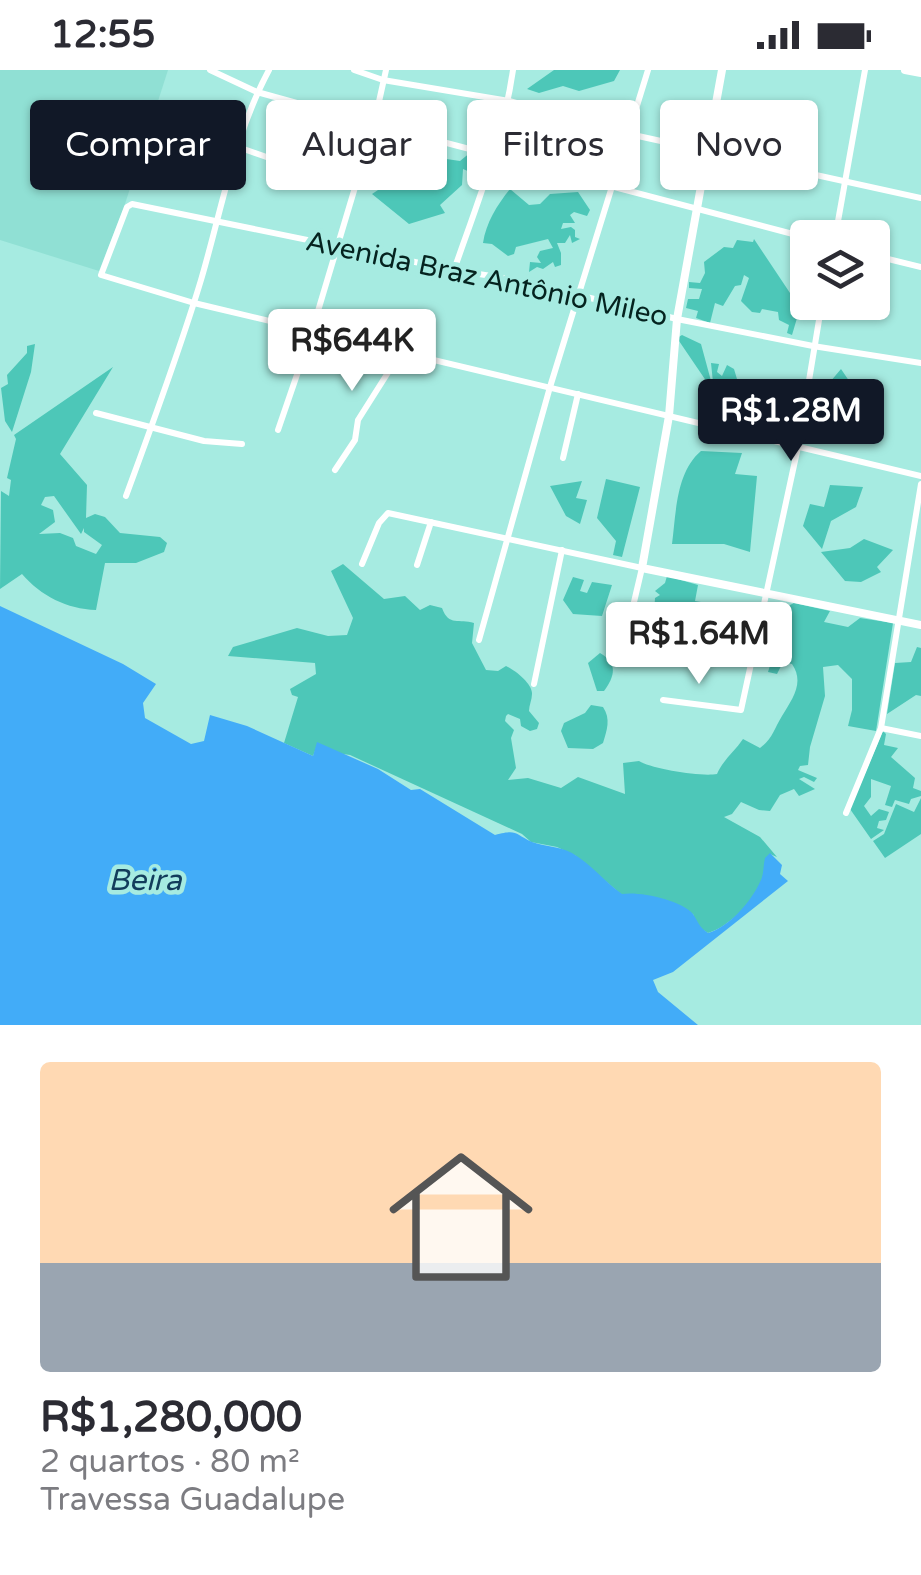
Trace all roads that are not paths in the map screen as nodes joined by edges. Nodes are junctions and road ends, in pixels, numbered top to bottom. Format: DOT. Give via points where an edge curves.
graph roads {
  1 [pos="210,70"];
  2 [pos="270,70"];
  3 [pos="354,70"];
  4 [pos="386,70"];
  5 [pos="514,70"];
  6 [pos="648,70"];
  7 [pos="722,70"];
  8 [pos="865,70"];
  9 [pos="904,70"];
  10 [pos="921,72"];
  11 [pos="383,80"];
  12 [pos="258,92"];
  13 [pos="287,100"];
  14 [pos="379,100"];
  15 [pos="498,100"];
  16 [pos="509,100"];
  17 [pos="639,100"];
  18 [pos="717,100"];
  19 [pos="246,125"];
  20 [pos="818,176"];
  21 [pos="845,182"];
  22 [pos="226,190"];
  23 [pos="354,190"];
  24 [pos="482,190"];
  25 [pos="612,190"];
  26 [pos="631,190"];
  27 [pos="701,190"];
  28 [pos="921,198"];
  29 [pos="697,208"];
  30 [pos="838,220"];
  31 [pos="217,223"];
  32 [pos="790,233"];
  33 [pos="338,246"];
  34 [pos="890,259"];
  35 [pos="921,267"];
  36 [pos="454,270"];
  37 [pos="580,295"];
  38 [pos="194,302"];
  39 [pos="677,319"];
  40 [pos="818,320"];
  41 [pos="312,331"];
  42 [pos="813,346"];
  43 [pos="414,355"];
  44 [pos="921,363"];
  45 [pos="550,386"];
  46 [pos="578,394"];
  47 [pos="96,414"];
  48 [pos="669,416"];
  49 [pos="151,428"];
  50 [pos="278,430"];
  51 [pos="242,444"];
  52 [pos="798,447"];
  53 [pos="562,458"];
  54 [pos="335,470"];
  55 [pos="921,476"];
  56 [pos="921,484"];
  57 [pos="126,496"];
  58 [pos="430,522"];
  59 [pos="508,539"];
  60 [pos="562,550"];
  61 [pos="362,564"];
  62 [pos="417,566"];
  63 [pos="642,568"];
  64 [pos="769,592"];
  65 [pos="898,620"];
  66 [pos="921,625"];
  67 [pos="626,636"];
  68 [pos="479,640"];
  69 [pos="534,684"];
  70 [pos="664,700"];
  71 [pos="881,728"];
  72 [pos="921,736"];
  73 [pos="846,813"];
  1 -- 12 [label="street"];
  2 -- 12 [label="street"];
  3 -- 11 [label="street"];
  4 -- 11 [label="street"];
  5 -- 16 [label="street"];
  6 -- 17 [label="street"];
  7 -- 18 [label="street"];
  8 -- 21 [label="street"];
  9 -- 10 [label="street"];
  11 -- 14 [label="street"];
  11 -- 15 [label="street"];
  12 -- 13 [label="street"];
  12 -- 19 [label="street"];
  20 -- 21 [label="street"];
  21 -- 28 [label="street"];
  21 -- 30 [label="street"];
  22 -- 31 [label="street"];
  23 -- 33 [label="street"];
  24 -- 36 [label="street"];
  25 -- 37 [label="street"];
  26 -- 29 [label="street"];
  27 -- 29 [label="street"];
  29 -- 32 [label="street"];
  29 -- 39 [label="street"];
  31 -- 33 [label="street, Avenida Braz Antônio Mileo"];
  31 -- 38 [label="street"];
  31 -- 38 [label="street, Avenida Braz Antônio Mileo" via="131,204 101,276"];
  33 -- 36 [label="street, Avenida Braz Antônio Mileo"];
  33 -- 41 [label="street"];
  34 -- 35 [label="street"];
  36 -- 37 [label="street, Avenida Braz Antônio Mileo"];
  37 -- 39 [label="street, Avenida Braz Antônio Mileo"];
  37 -- 45 [label="street"];
  38 -- 41 [label="street"];
  38 -- 49 [label="street"];
  39 -- 42 [label="street, Avenida Braz Antônio Mileo"];
  39 -- 48 [label="street"];
  40 -- 42 [label="street"];
  41 -- 43 [label="street"];
  41 -- 50 [label="street"];
  42 -- 44 [label="street, Avenida Braz Antônio Mileo"];
  42 -- 52 [label="street"];
  43 -- 45 [label="street"];
  43 -- 54 [label="street" via="389,370"];
  45 -- 46 [label="street"];
  45 -- 59 [label="street"];
  46 -- 48 [label="street"];
  46 -- 53 [label="street"];
  47 -- 49 [label="street"];
  48 -- 52 [label="street"];
  48 -- 63 [label="street"];
  49 -- 51 [label="street"];
  49 -- 57 [label="street"];
  52 -- 55 [label="street"];
  52 -- 64 [label="street"];
  56 -- 65 [label="street"];
  58 -- 59 [label="street"];
  58 -- 61 [label="street" via="385,514"];
  58 -- 62 [label="street"];
  59 -- 60 [label="street"];
  59 -- 68 [label="street"];
  60 -- 63 [label="street"];
  60 -- 69 [label="street"];
  63 -- 64 [label="street"];
  63 -- 67 [label="street"];
  64 -- 65 [label="street"];
  64 -- 70 [label="street" via="741,710"];
  65 -- 66 [label="street"];
  65 -- 71 [label="street"];
  71 -- 72 [label="street"];
  71 -- 73 [label="street"];
}
